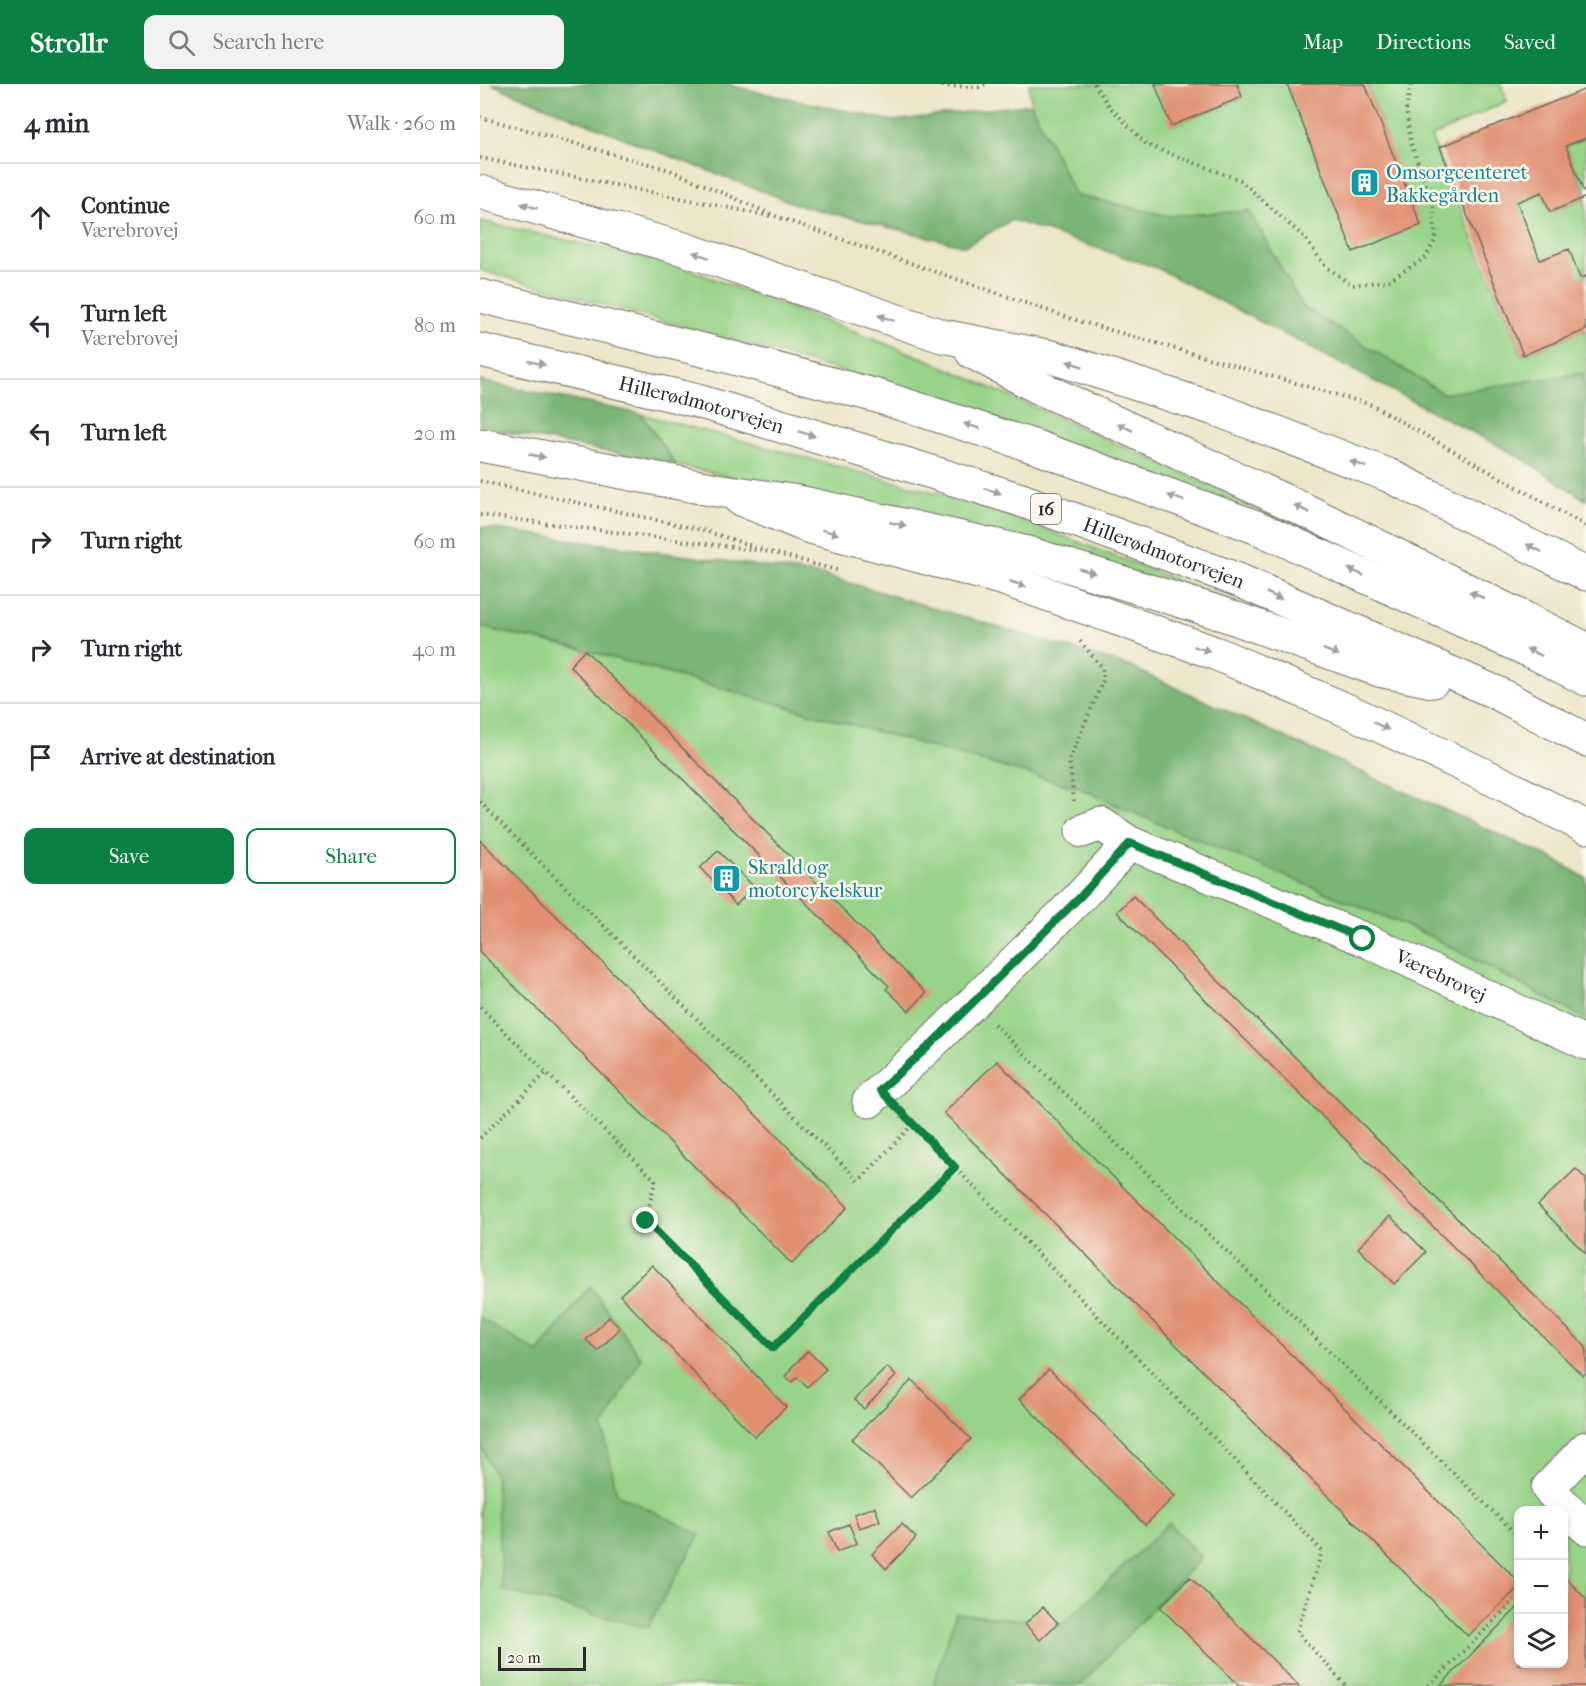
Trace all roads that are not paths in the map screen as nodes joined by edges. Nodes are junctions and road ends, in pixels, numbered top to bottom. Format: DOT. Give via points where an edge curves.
graph roads {
  1 [pos="480,192"];
  2 [pos="480,296"];
  3 [pos="942,336"];
  4 [pos="480,350"];
  5 [pos="480,445"];
  6 [pos="716,490"];
  7 [pos="1586,574"];
  8 [pos="1586,649"];
  9 [pos="1586,678"];
  10 [pos="1497,693"];
  11 [pos="1586,740"];
  12 [pos="1586,827"];
  13 [pos="1082,831"];
  14 [pos="1130,843"];
  15 [pos="1586,1042"];
  16 [pos="874,1095"];
  17 [pos="1586,1448"];
  18 [pos="1586,1527"];
  3 -- 1 [label="main road, one-way" via="684,249"];
  9 -- 2 [label="main road, one-way" via="1256,527 1036,447 877,396"];
  7 -- 3 [label="main road, one-way" via="1388,476 1218,410 1052,357"];
  8 -- 3 [label="main road, one-way" via="1313,514 1036,386"];
  4 -- 10 [label="main road, Hillerødmotorvejen / 16, one-way" via="694,400 1021,500 1238,580"];
  5 -- 6 [label="main road, one-way"];
  6 -- 10 [label="main road, one-way" via="799,501 1024,552 1223,614 1379,670"];
  6 -- 12 [label="main road, one-way" via="807,526 1001,578 1215,653 1353,713"];
  10 -- 11 [label="main road, Hillerødmotorvejen / 16"];
  13 -- 14 [label="main road, Værebrovej" via="1101,824"];
  14 -- 15 [label="main road, Værebrovej" via="1363,939"];
  14 -- 16 [label="main road" via="928,1047"];
  17 -- 18 [label="main road" via="1548,1488"];
}
